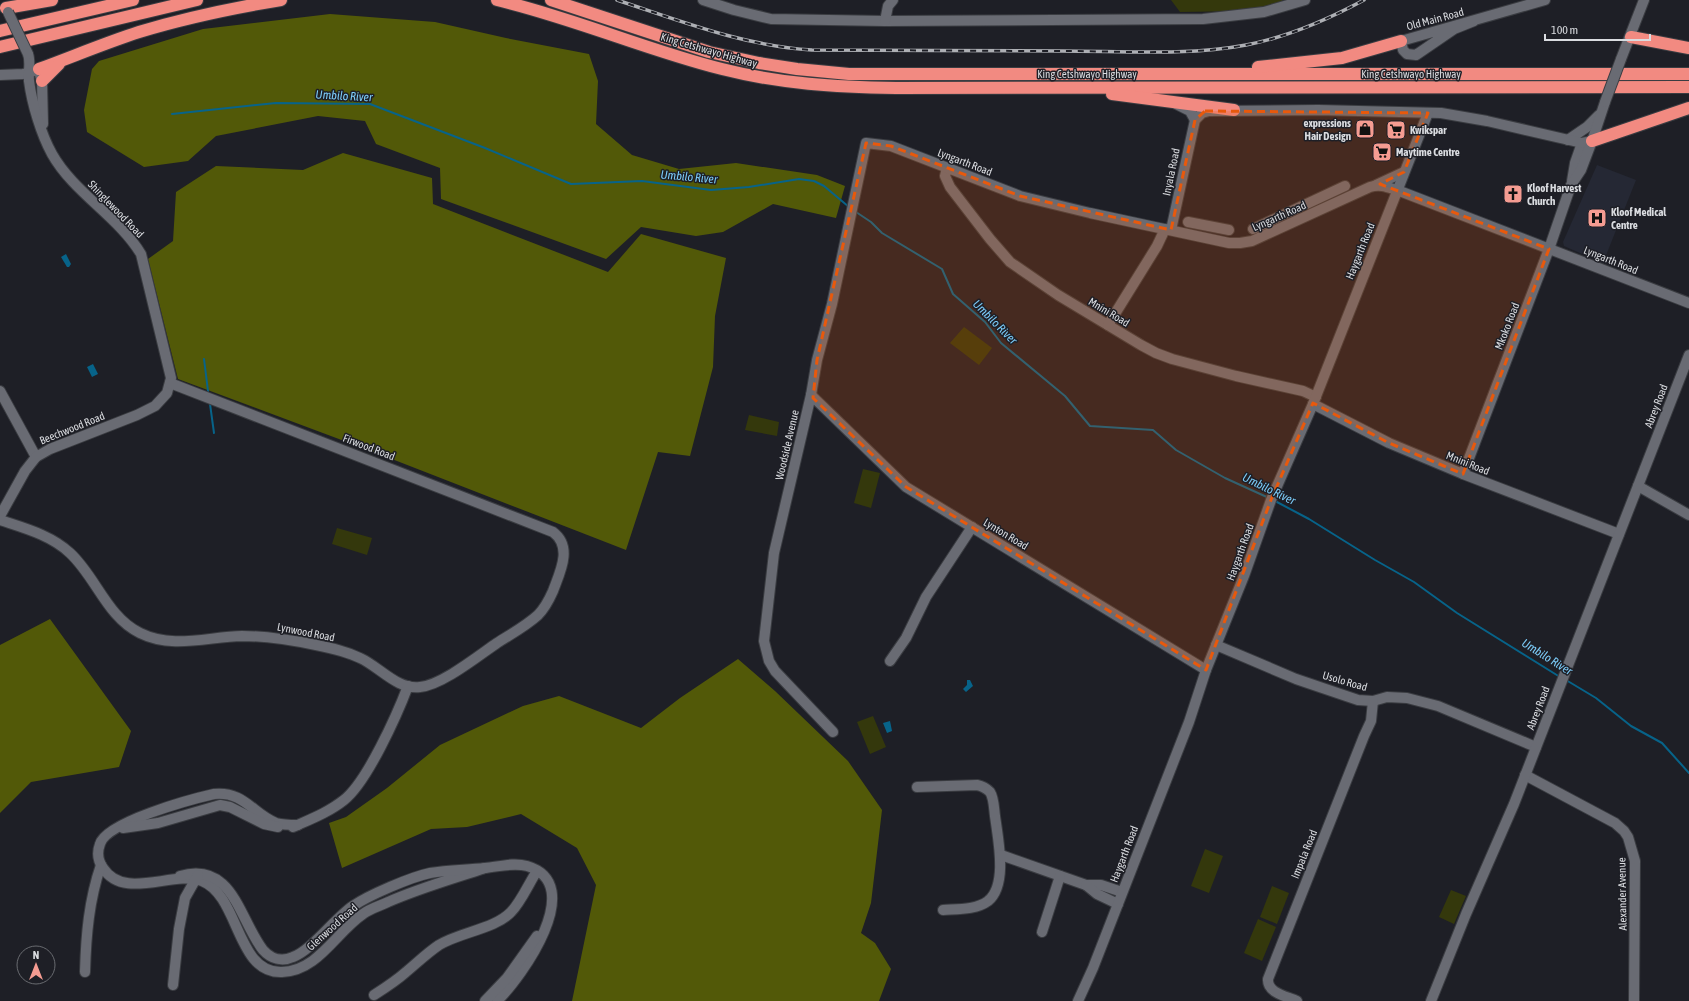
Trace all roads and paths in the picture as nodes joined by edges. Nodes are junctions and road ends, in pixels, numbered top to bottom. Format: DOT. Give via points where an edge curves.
graph roads {
  1 [pos="52,0"];
  2 [pos="133,0"];
  3 [pos="197,0"];
  4 [pos="281,0"];
  5 [pos="497,0"];
  6 [pos="551,0"];
  7 [pos="703,0"];
  8 [pos="893,0"];
  9 [pos="1305,0"];
  10 [pos="1545,0"];
  11 [pos="1644,0"];
  12 [pos="23,2"];
  13 [pos="4,7"];
  14 [pos="885,21"];
  15 [pos="1474,21"];
  16 [pos="0,31"];
  17 [pos="1631,37"];
  18 [pos="1401,41"];
  19 [pos="0,47"];
  20 [pos="1689,48"];
  21 [pos="37,74"];
  22 [pos="1167,74"];
  23 [pos="1689,74"];
  24 [pos="0,75"];
  25 [pos="998,87"];
  26 [pos="1689,87"];
  27 [pos="1174,102"];
  28 [pos="1689,108"];
  29 [pos="1234,110"];
  30 [pos="1428,112"];
  31 [pos="1601,114"];
  32 [pos="1195,120"];
  33 [pos="42,130"];
  34 [pos="1568,140"];
  35 [pos="1587,142"];
  36 [pos="866,143"];
  37 [pos="946,168"];
  38 [pos="1404,172"];
  39 [pos="1376,185"];
  40 [pos="1345,186"];
  41 [pos="1397,190"];
  42 [pos="1273,219"];
  43 [pos="1188,222"];
  44 [pos="1203,226"];
  45 [pos="1253,229"];
  46 [pos="1278,229"];
  47 [pos="1168,230"];
  48 [pos="1230,230"];
  49 [pos="1200,237"];
  50 [pos="1549,249"];
  51 [pos="1669,296"];
  52 [pos="1689,300"];
  53 [pos="1689,303"];
  54 [pos="1108,325"];
  55 [pos="1689,354"];
  56 [pos="170,383"];
  57 [pos="0,391"];
  58 [pos="811,395"];
  59 [pos="1314,400"];
  60 [pos="36,457"];
  61 [pos="1463,474"];
  62 [pos="1638,486"];
  63 [pos="1689,515"];
  64 [pos="0,516"];
  65 [pos="0,520"];
  66 [pos="972,527"];
  67 [pos="1619,534"];
  68 [pos="558,536"];
  69 [pos="1216,645"];
  70 [pos="890,661"];
  71 [pos="1206,670"];
  72 [pos="408,686"];
  73 [pos="1373,701"];
  74 [pos="832,732"];
  75 [pos="1536,747"];
  76 [pos="1525,775"];
  77 [pos="917,788"];
  78 [pos="1001,855"];
  79 [pos="101,865"];
  80 [pos="537,871"];
  81 [pos="198,876"];
  82 [pos="1060,876"];
  83 [pos="1086,885"];
  84 [pos="1122,892"];
  85 [pos="1118,904"];
  86 [pos="943,910"];
  87 [pos="550,914"];
  88 [pos="1042,932"];
  89 [pos="85,972"];
  90 [pos="173,985"];
  91 [pos="374,995"];
  92 [pos="485,1001"];
  93 [pos="497,1001"];
  94 [pos="1078,1001"];
  95 [pos="1297,1001"];
  96 [pos="1431,1001"];
  97 [pos="1634,1001"];
  1 -- 12 [label="highway"];
  2 -- 16 [label="highway"];
  3 -- 19 [label="highway"];
  4 -- 21 [label="highway" via="166,24 63,60"];
  5 -- 25 [label="highway, King Cetshwayo Highway" via="540,10 706,64 757,77 846,87"];
  6 -- 22 [label="highway, King Cetshwayo Highway" via="709,52 797,69 849,74"];
  7 -- 14 [label="street" via="771,19"];
  8 -- 14 [label="street" via="888,6"];
  9 -- 14 [label="street" via="1264,12 1203,19"];
  10 -- 15 [label="street, Old Main Road"];
  11 -- 17 [label="street, Mkoko Road"];
  12 -- 13 [label="highway"];
  13 -- 21 [label="street, bridge"];
  15 -- 18 [label="street, Old Main Road"];
  15 -- 18 [label="street" via="1454,29 1416,55 1406,54"];
  17 -- 20 [label="highway"];
  17 -- 31 [label="street, Mkoko Road, bridge"];
  18 -- 22 [label="highway" via="1323,61"];
  21 -- 24 [label="street"];
  21 -- 33 [label="street, Shinglewood Road"];
  21 -- 33 [label="street, Shinglewood Road" via="34,106"];
  22 -- 23 [label="highway, King Cetshwayo Highway"];
  25 -- 26 [label="highway, King Cetshwayo Highway"];
  25 -- 27 [label="highway" via="1128,95"];
  27 -- 29 [label="highway"];
  27 -- 32 [label="street" via="1188,110"];
  28 -- 35 [label="highway"];
  29 -- 30 [label="street"];
  29 -- 32 [label="street" via="1209,110"];
  30 -- 34 [label="street" via="1459,116"];
  30 -- 38 [label="street, Haygarth Road"];
  31 -- 34 [label="street"];
  31 -- 35 [label="street, Mkoko Road"];
  32 -- 47 [label="street, Inyala Road"];
  33 -- 56 [label="street, Shinglewood Road" via="50,152 63,170 122,229 141,254 170,373"];
  34 -- 35 [label="street"];
  35 -- 50 [label="street, Mkoko Road" via="1581,170 1572,185"];
  36 -- 37 [label="street, Lyngarth Road" via="891,146"];
  36 -- 58 [label="street, Woodside Avenue"];
  37 -- 47 [label="street, Lyngarth Road" via="1020,196"];
  37 -- 54 [label="street, Mnini Road" via="945,176 950,187 1007,258 1058,295"];
  38 -- 39 [label="street"];
  38 -- 41 [label="street, Haygarth Road"];
  39 -- 41 [label="street, Lyngarth Road"];
  39 -- 46 [label="street, Lyngarth Road"];
  40 -- 42 [label="street"];
  41 -- 50 [label="street, Lyngarth Road"];
  41 -- 59 [label="street, Haygarth Road"];
  42 -- 45 [label="street"];
  42 -- 46 [label="street"];
  43 -- 44 [label="street"];
  44 -- 48 [label="street"];
  44 -- 49 [label="street"];
  46 -- 49 [label="street, Lyngarth Road" via="1252,241 1240,243"];
  47 -- 49 [label="street, Lyngarth Road"];
  47 -- 54 [label="street, Inyala Road"];
  50 -- 51 [label="street, Lyngarth Road"];
  50 -- 61 [label="street, Mkoko Road"];
  51 -- 52 [label="street"];
  51 -- 53 [label="street, Lyngarth Road"];
  54 -- 59 [label="street, Mnini Road" via="1163,356 1303,391"];
  55 -- 62 [label="street, Abrey Road"];
  56 -- 60 [label="street, Beechwood Road" via="164,397 151,408"];
  56 -- 68 [label="street, Firwood Road" via="534,524"];
  57 -- 60 [label="street"];
  58 -- 66 [label="street, Lynton Road" via="906,487"];
  58 -- 74 [label="street, Woodside Avenue" via="774,554 764,642 769,661 775,671"];
  59 -- 61 [label="street, Mnini Road" via="1389,443"];
  59 -- 69 [label="street, Haygarth Road" via="1264,518"];
  60 -- 64 [label="street, Beechwood Road" via="25,471"];
  61 -- 67 [label="street, Mnini Road"];
  62 -- 63 [label="street"];
  62 -- 67 [label="street, Abrey Road"];
  65 -- 72 [label="street, Lynwood Road" via="42,534 67,550 118,616 149,638 172,642 250,636 294,641 360,658"];
  66 -- 70 [label="street" via="926,597 904,642"];
  66 -- 71 [label="street, Lynton Road"];
  67 -- 75 [label="street, Abrey Road"];
  68 -- 72 [label="street, Lynwood Road" via="563,547 562,563 549,601 539,613 439,681 426,686"];
  69 -- 71 [label="street, Haygarth Road"];
  69 -- 73 [label="street, Usolo Road" via="1296,679 1358,700"];
  71 -- 84 [label="street, Haygarth Road" via="1196,703"];
  72 -- 79 [label="street" via="365,775 352,793 337,805 290,828 268,825 220,805 158,822 115,829 105,835 100,843 98,856"];
  73 -- 75 [label="street, Usolo Road" via="1383,697 1395,697 1431,704"];
  73 -- 95 [label="street, Impala Road" via="1371,721 1268,978 1268,986 1274,991"];
  75 -- 76 [label="street, Abrey Road"];
  76 -- 96 [label="street, Abrey Road"];
  76 -- 97 [label="street, Alexander Avenue" via="1615,823 1628,837 1635,861"];
  77 -- 78 [label="street" via="977,785 986,788 991,795"];
  78 -- 82 [label="street"];
  78 -- 86 [label="street" via="998,886 988,901 966,908"];
  79 -- 81 [label="street" via="110,877 124,882 167,880 187,874"];
  79 -- 89 [label="street" via="93,888 89,913"];
  80 -- 81 [label="street, Glenwood Road" via="516,864 485,868 415,890 365,912 311,961 300,968 283,972 269,971 254,960 220,898"];
  80 -- 87 [label="street" via="546,879 551,890"];
  80 -- 91 [label="street" via="516,906 506,917 440,944"];
  81 -- 90 [label="street" via="185,898"];
  82 -- 83 [label="street"];
  82 -- 88 [label="street"];
  83 -- 84 [label="street" via="1101,884"];
  83 -- 85 [label="street" via="1097,894"];
  84 -- 85 [label="street, Haygarth Road"];
  85 -- 94 [label="street, Haygarth Road"];
  87 -- 92 [label="street" via="507,978"];
  87 -- 93 [label="street" via="536,948 514,982"];
}
